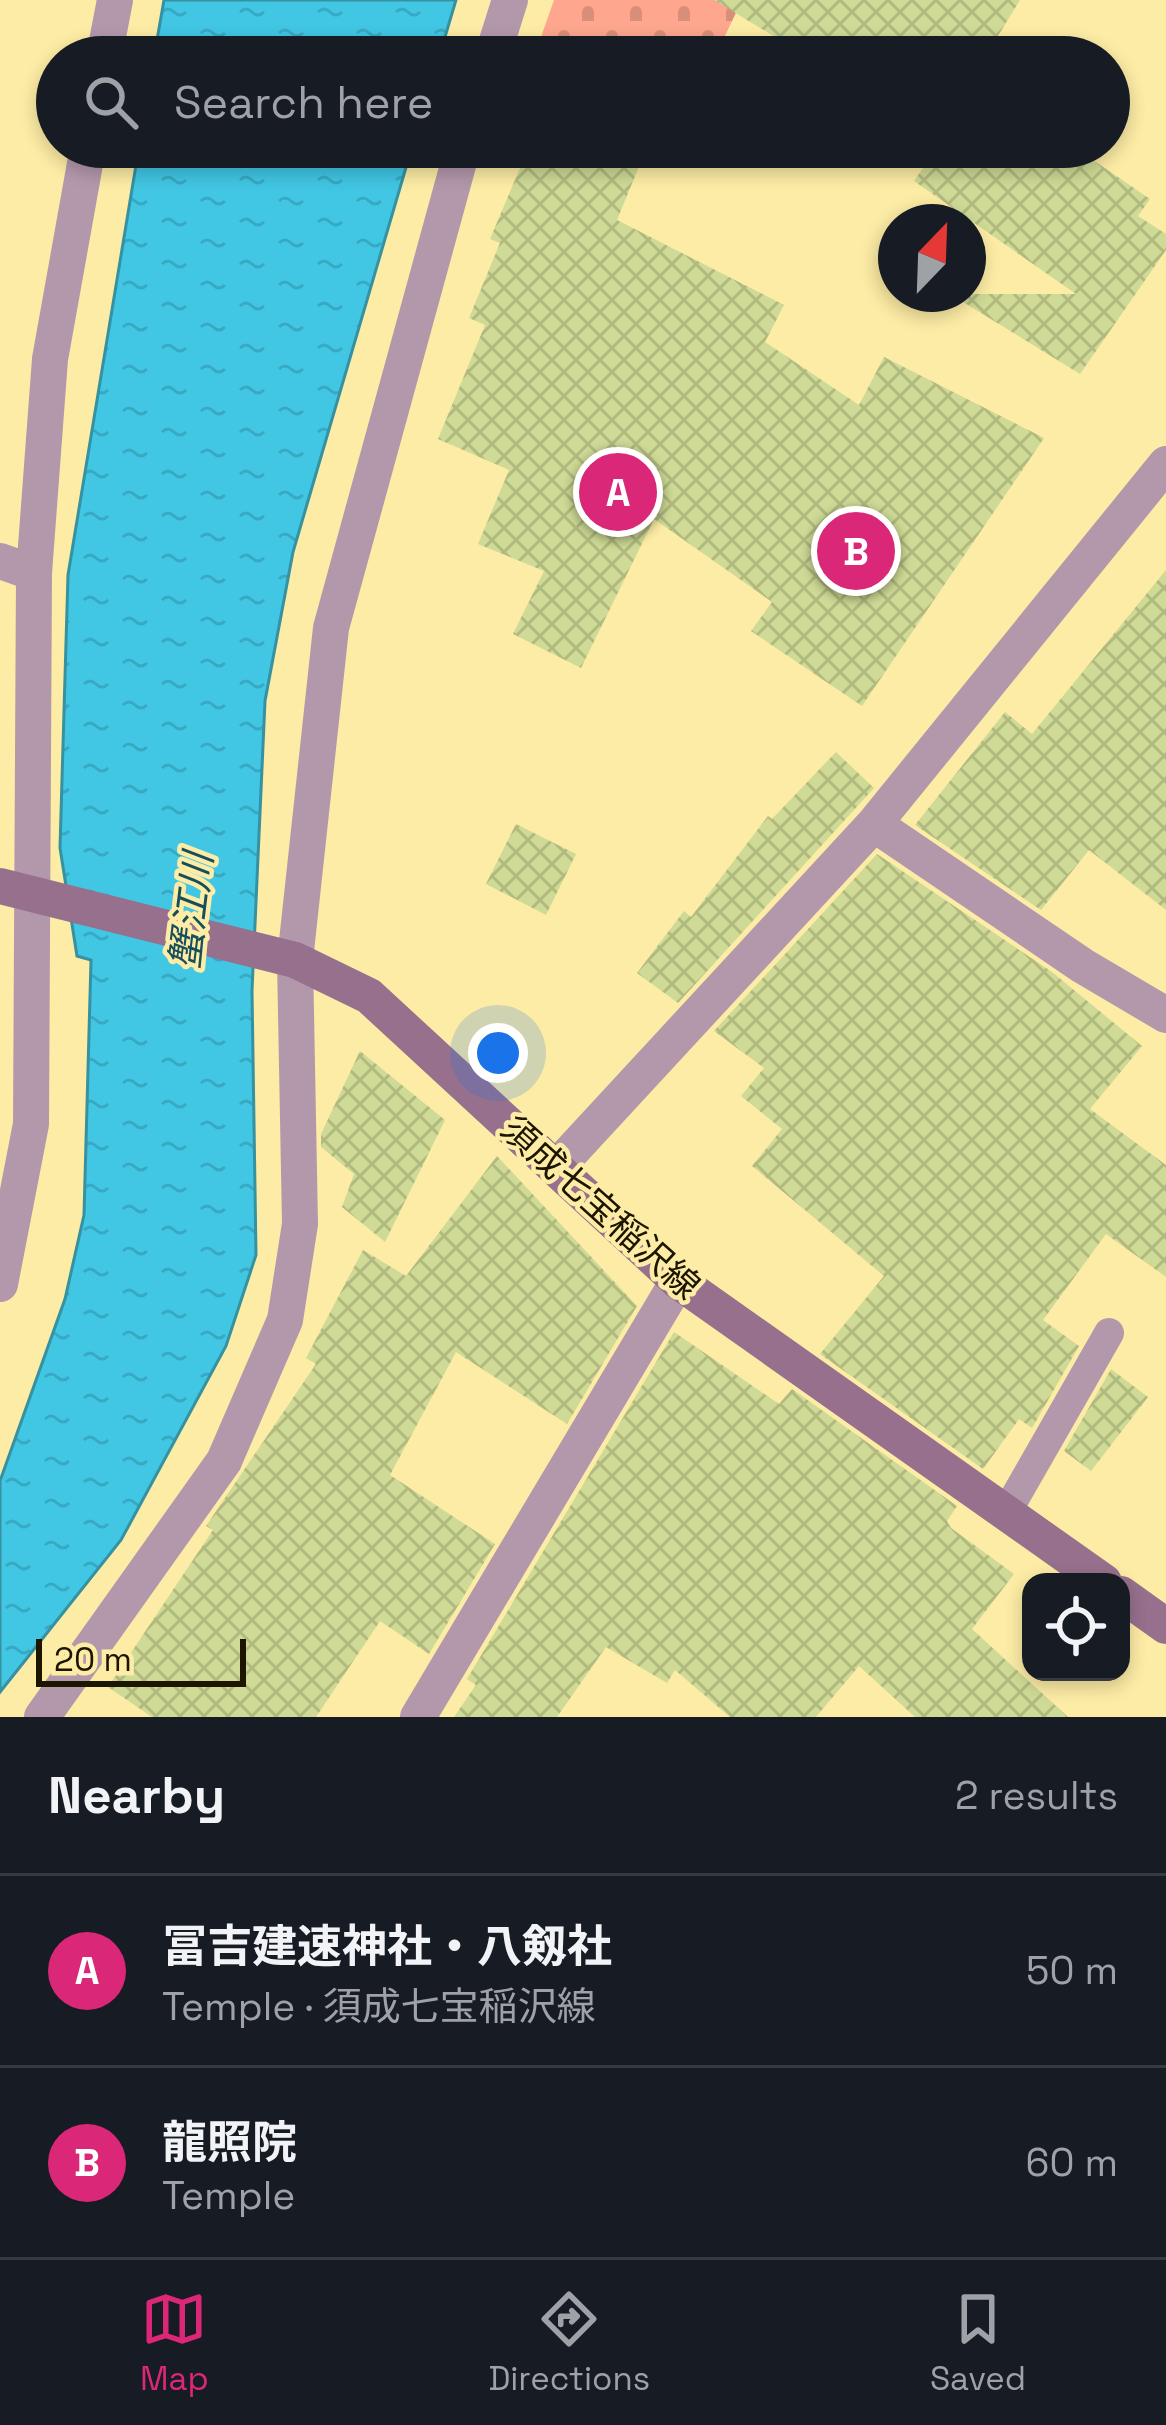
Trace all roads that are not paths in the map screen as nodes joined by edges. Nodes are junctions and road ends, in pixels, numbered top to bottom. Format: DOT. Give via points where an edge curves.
graph roads {
  1 [pos="115,0"];
  2 [pos="510,0"];
  3 [pos="108,36"];
  4 [pos="499,36"];
  5 [pos="84,168"];
  6 [pos="457,168"];
  7 [pos="1166,464"];
  8 [pos="17,567"];
  9 [pos="874,824"];
  10 [pos="16,890"];
  11 [pos="288,958"];
  12 [pos="1166,1015"];
  13 [pos="556,1168"];
  14 [pos="678,1281"];
  15 [pos="0,1284"];
  16 [pos="1109,1333"];
  17 [pos="1006,1514"];
  18 [pos="1091,1573"];
  19 [pos="1130,1600"];
  20 [pos="1166,1626"];
  21 [pos="42,1717"];
  22 [pos="418,1717"];
  1 -- 3 [label="street"];
  2 -- 4 [label="street"];
  5 -- 8 [label="street"];
  6 -- 11 [label="street" via="331,628"];
  7 -- 9 [label="street"];
  8 -- 10 [label="street"];
  9 -- 12 [label="street"];
  9 -- 13 [label="street"];
  10 -- 11 [label="main road, 須成七宝稲沢線"];
  10 -- 15 [label="street" via="32,1124"];
  11 -- 13 [label="main road, 須成七宝稲沢線" via="369,996"];
  11 -- 21 [label="street" via="300,1224 285,1320 224,1461"];
  13 -- 14 [label="main road, 須成七宝稲沢線"];
  14 -- 17 [label="main road, 須成七宝稲沢線"];
  14 -- 22 [label="street"];
  16 -- 17 [label="lane"];
  17 -- 18 [label="main road, 須成七宝稲沢線"];
  19 -- 20 [label="main road"];
}
